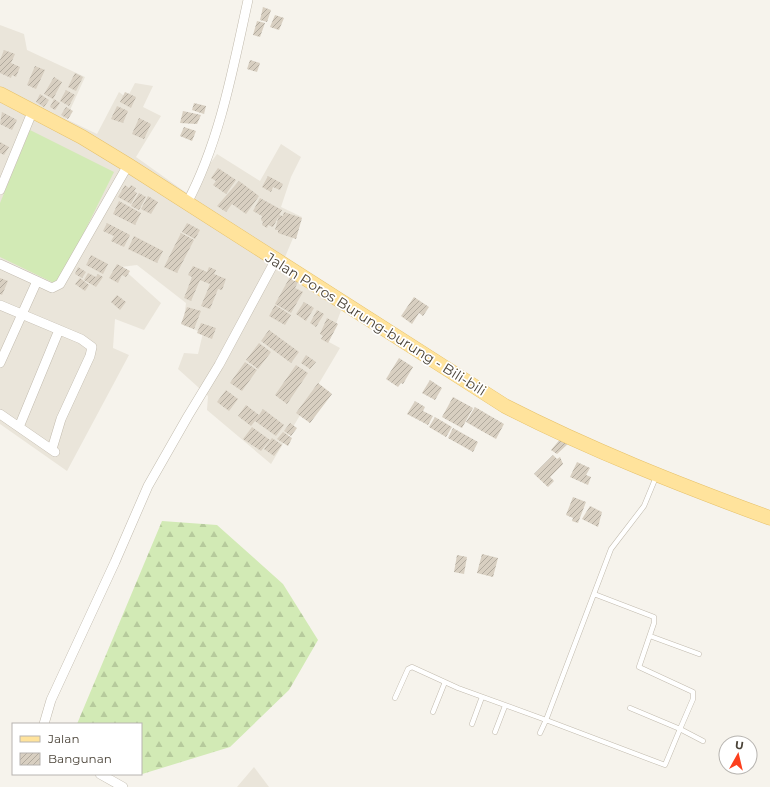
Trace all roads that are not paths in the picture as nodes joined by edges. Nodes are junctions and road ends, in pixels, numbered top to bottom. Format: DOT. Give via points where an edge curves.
graph roads {
  1 [pos="248,0"];
  2 [pos="0,94"];
  3 [pos="33,110"];
  4 [pos="128,165"];
  5 [pos="0,190"];
  6 [pos="187,203"];
  7 [pos="276,261"];
  8 [pos="0,264"];
  9 [pos="38,281"];
  10 [pos="0,305"];
  11 [pos="22,315"];
  12 [pos="58,330"];
  13 [pos="0,363"];
  14 [pos="0,414"];
  15 [pos="19,427"];
  16 [pos="657,475"];
  17 [pos="770,518"];
  18 [pos="594,594"];
  19 [pos="650,636"];
  20 [pos="698,654"];
  21 [pos="445,682"];
  22 [pos="482,697"];
  23 [pos="395,698"];
  24 [pos="505,706"];
  25 [pos="630,708"];
  26 [pos="433,712"];
  27 [pos="546,720"];
  28 [pos="44,723"];
  29 [pos="472,724"];
  30 [pos="680,729"];
  31 [pos="495,732"];
  32 [pos="540,733"];
  33 [pos="703,741"];
  34 [pos="102,775"];
  35 [pos="123,787"];
  1 -- 6 [label="street" via="224,104 205,163"];
  2 -- 3 [label="main road, Jalan Poros Burung-burung - Bili-bili"];
  3 -- 4 [label="main road, Jalan Poros Burung-burung - Bili-bili"];
  3 -- 5 [label="street"];
  4 -- 6 [label="main road, Jalan Poros Burung-burung - Bili-bili"];
  4 -- 9 [label="street" via="60,284 52,288"];
  6 -- 7 [label="main road, Jalan Poros Burung-burung - Bili-bili"];
  7 -- 16 [label="main road, Jalan Poros Burung-burung - Bili-bili" via="505,406 552,430"];
  7 -- 28 [label="street" via="219,366 148,486 116,562 51,700"];
  8 -- 9 [label="street"];
  9 -- 11 [label="street"];
  10 -- 11 [label="street"];
  11 -- 12 [label="street"];
  11 -- 13 [label="street"];
  12 -- 15 [label="street"];
  12 -- 15 [label="street" via="89,343 92,352 61,419 53,451"];
  14 -- 15 [label="street"];
  16 -- 17 [label="main road, Jalan Poros Burung-burung - Bili-bili"];
  16 -- 18 [label="lane" via="644,506 611,549"];
  18 -- 19 [label="lane" via="653,615 655,620"];
  18 -- 27 [label="lane"];
  19 -- 20 [label="lane"];
  19 -- 30 [label="lane" via="639,667 693,692 693,699"];
  21 -- 22 [label="lane"];
  21 -- 23 [label="lane" via="410,668"];
  21 -- 26 [label="lane"];
  22 -- 24 [label="lane"];
  22 -- 29 [label="lane"];
  24 -- 27 [label="lane"];
  24 -- 31 [label="lane"];
  25 -- 30 [label="lane"];
  27 -- 30 [label="lane" via="664,765"];
  27 -- 32 [label="lane"];
  30 -- 33 [label="lane"];
  34 -- 35 [label="street"];
}
